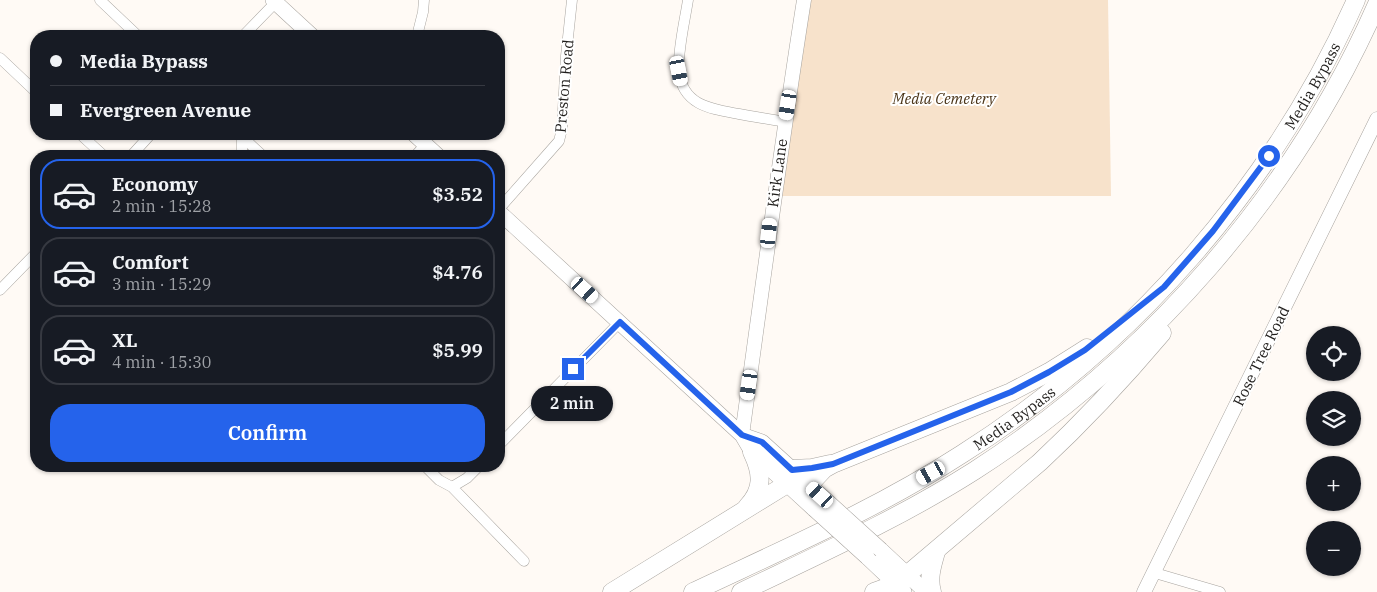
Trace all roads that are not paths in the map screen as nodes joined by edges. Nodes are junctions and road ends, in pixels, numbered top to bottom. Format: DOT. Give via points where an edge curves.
graph roads {
  1 [pos="100,0"];
  2 [pos="424,0"];
  3 [pos="572,0"];
  4 [pos="688,0"];
  5 [pos="804,0"];
  6 [pos="1356,0"];
  7 [pos="275,1"];
  8 [pos="1377,4"];
  9 [pos="132,30"];
  10 [pos="248,30"];
  11 [pos="306,30"];
  12 [pos="418,30"];
  13 [pos="0,58"];
  14 [pos="30,86"];
  15 [pos="1377,119"];
  16 [pos="785,122"];
  17 [pos="87,140"];
  18 [pos="146,140"];
  19 [pos="246,140"];
  20 [pos="420,140"];
  21 [pos="425,145"];
  22 [pos="97,150"];
  23 [pos="136,150"];
  24 [pos="257,150"];
  25 [pos="420,150"];
  26 [pos="431,150"];
  27 [pos="505,204"];
  28 [pos="505,217"];
  29 [pos="1229,244"];
  30 [pos="30,259"];
  31 [pos="1164,287"];
  32 [pos="0,290"];
  33 [pos="620,322"];
  34 [pos="742,435"];
  35 [pos="505,439"];
  36 [pos="752,452"];
  37 [pos="833,464"];
  38 [pos="431,472"];
  39 [pos="472,472"];
  40 [pos="790,477"];
  41 [pos="452,487"];
  42 [pos="805,490"];
  43 [pos="744,510"];
  44 [pos="936,552"];
  45 [pos="524,561"];
  46 [pos="1154,573"];
  47 [pos="903,584"];
  48 [pos="612,592"];
  49 [pos="693,592"];
  50 [pos="741,592"];
  51 [pos="874,592"];
  52 [pos="926,592"];
  53 [pos="932,592"];
  54 [pos="1144,592"];
  55 [pos="1220,592"];
  1 -- 9 [label="street"];
  2 -- 12 [label="street"];
  3 -- 27 [label="street, Preston Road" via="559,141"];
  4 -- 16 [label="street" via="679,57 681,84 688,96 714,110"];
  5 -- 16 [label="street, Kirk Lane"];
  6 -- 31 [label="highway, Media Bypass" via="1318,77 1279,141 1213,231"];
  7 -- 10 [label="street"];
  7 -- 11 [label="main road"];
  8 -- 29 [label="highway, Media Bypass" via="1317,119"];
  13 -- 14 [label="street"];
  15 -- 46 [label="street, Rose Tree Road"];
  16 -- 34 [label="street, Kirk Lane"];
  17 -- 22 [label="street"];
  18 -- 23 [label="street"];
  19 -- 24 [label="street"];
  20 -- 21 [label="main road"];
  21 -- 25 [label="street"];
  21 -- 26 [label="main road"];
  28 -- 33 [label="main road"];
  29 -- 44 [label="highway" via="1151,346 1062,441"];
  29 -- 50 [label="highway, Media Bypass" via="1125,355 1021,439 908,510"];
  30 -- 32 [label="street"];
  31 -- 37 [label="highway" via="1085,350 1037,379"];
  31 -- 49 [label="highway, Media Bypass" via="1111,340 1054,389 963,454 865,509"];
  33 -- 34 [label="main road"];
  33 -- 35 [label="street"];
  34 -- 36 [label="main road"];
  34 -- 40 [label="main road" via="762,442"];
  36 -- 40 [label="main road"];
  36 -- 43 [label="highway" via="758,464 760,483 753,501"];
  37 -- 40 [label="highway"];
  37 -- 42 [label="highway" via="824,468"];
  38 -- 41 [label="street"];
  39 -- 41 [label="street"];
  40 -- 42 [label="highway"];
  40 -- 43 [label="highway"];
  41 -- 45 [label="street"];
  42 -- 47 [label="main road, bridge"];
  43 -- 48 [label="highway"];
  44 -- 47 [label="highway"];
  44 -- 53 [label="highway" via="930,577"];
  46 -- 54 [label="street, Rose Tree Road"];
  46 -- 55 [label="street"];
  47 -- 51 [label="highway"];
  47 -- 52 [label="main road"];
}
